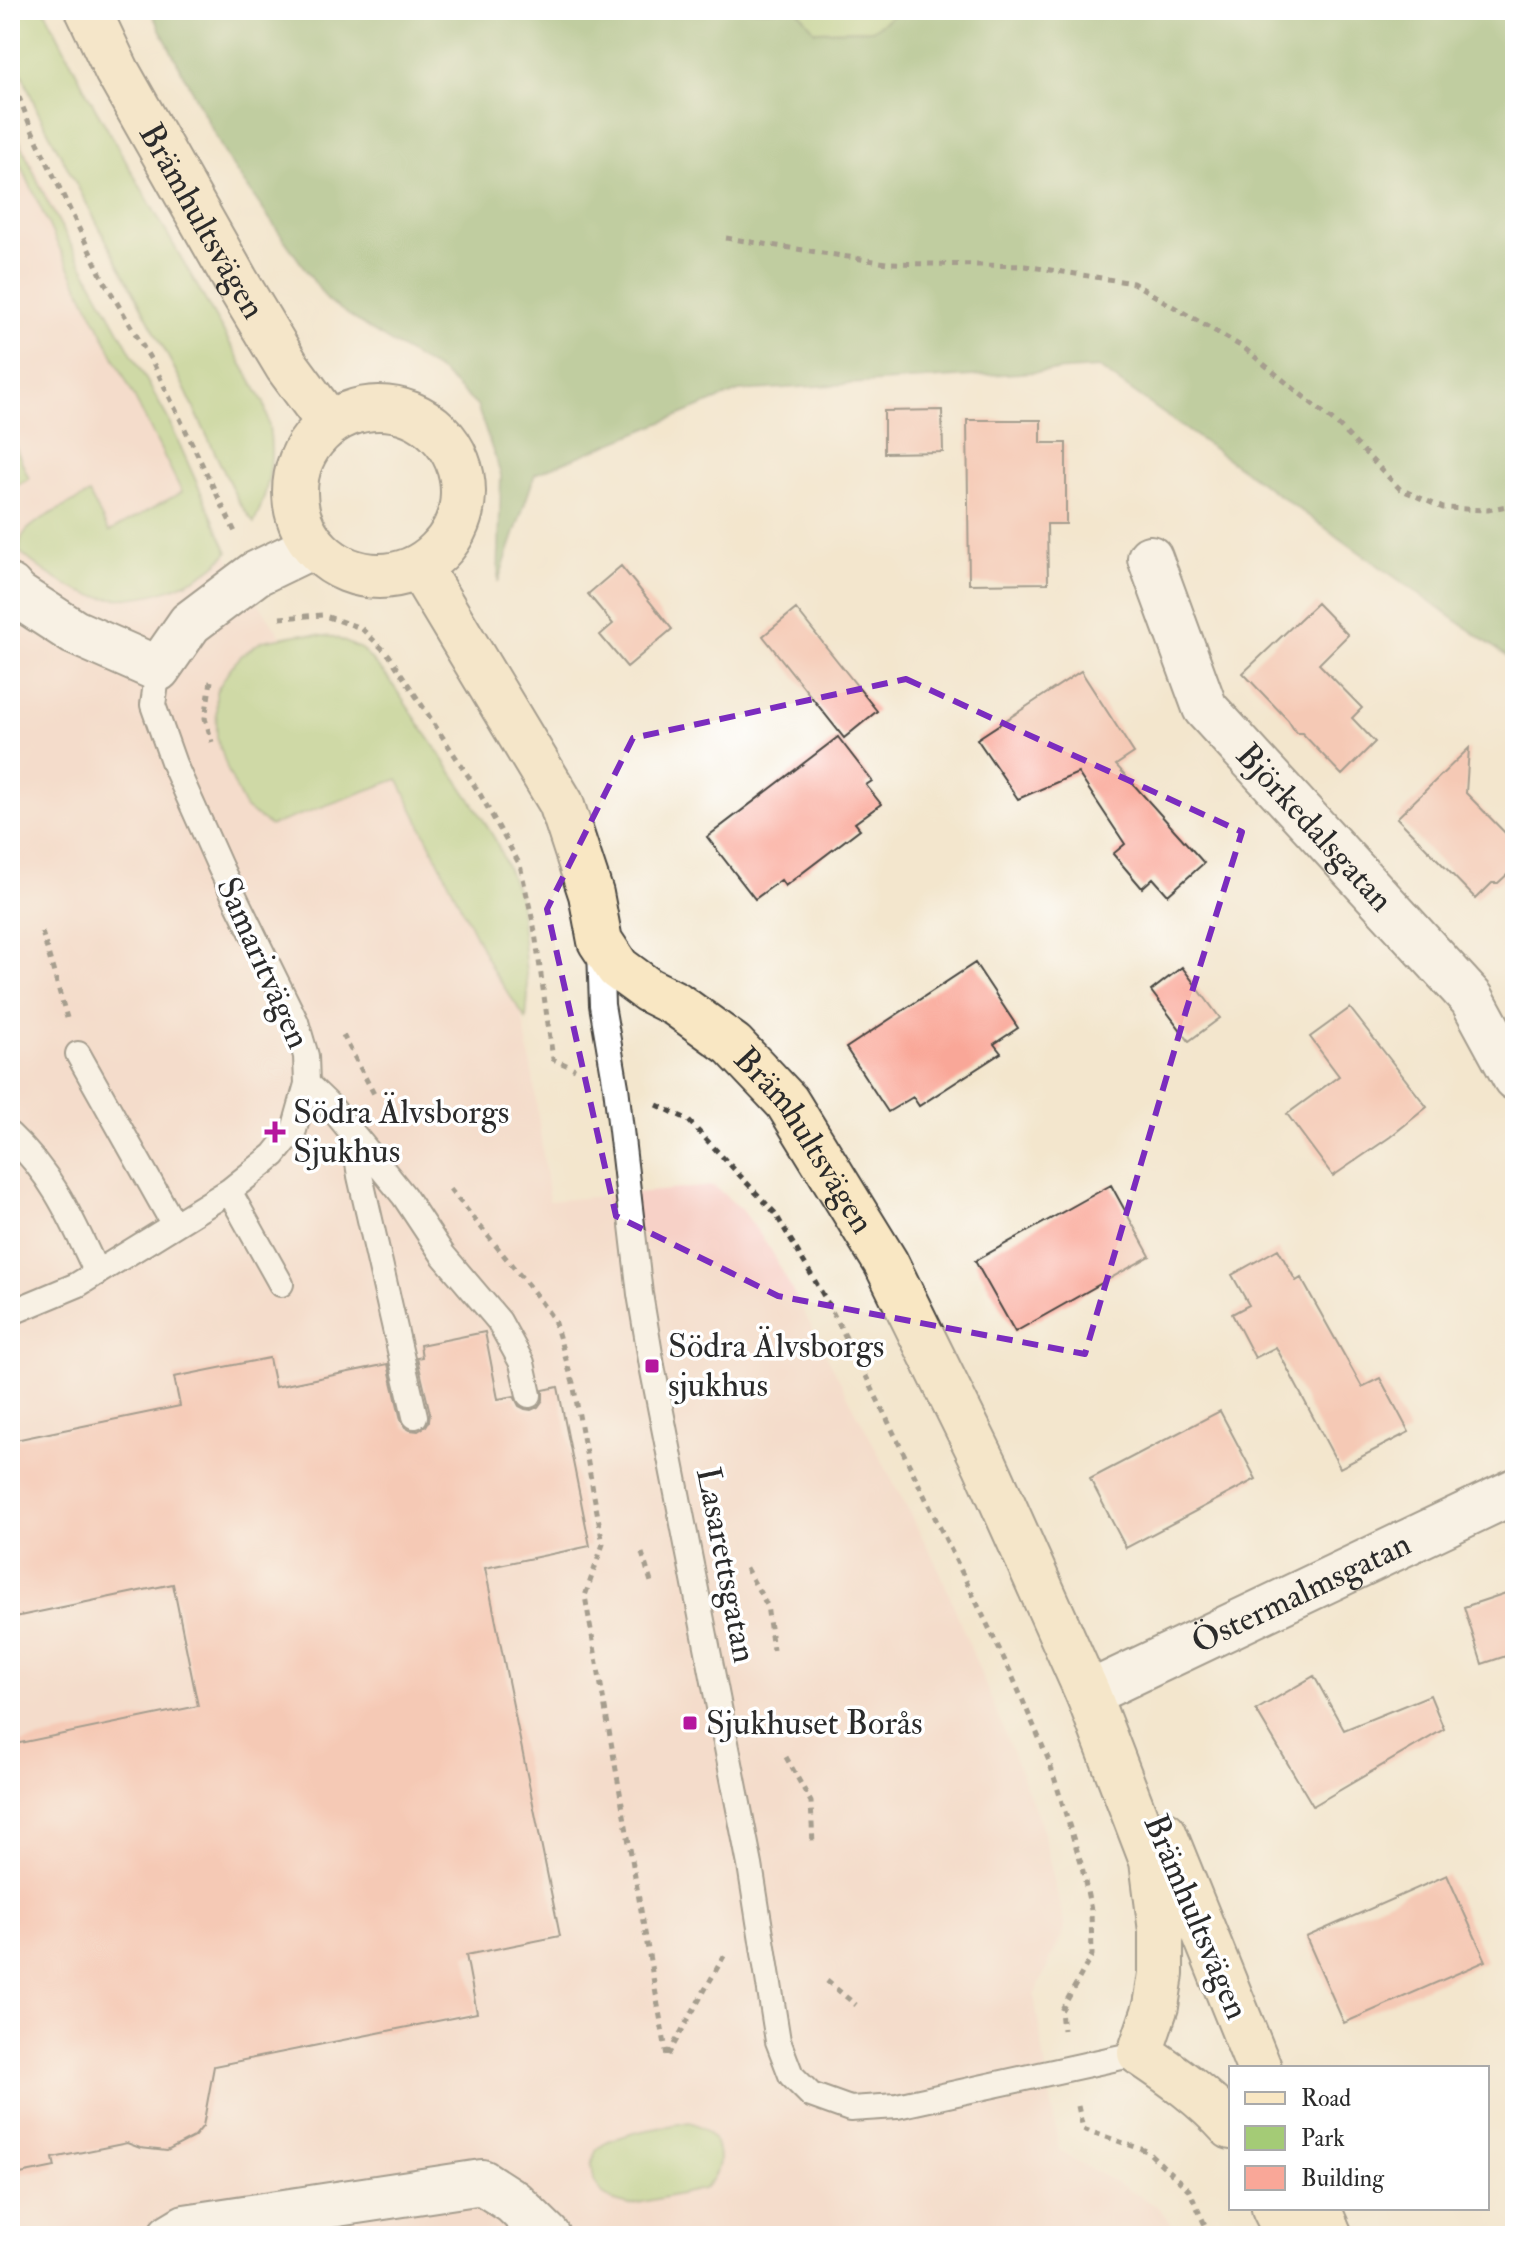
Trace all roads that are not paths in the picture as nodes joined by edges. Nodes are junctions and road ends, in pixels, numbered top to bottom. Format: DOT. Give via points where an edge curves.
graph roads {
  1 [pos="88,10"];
  2 [pos="329,423"];
  3 [pos="313,546"];
  4 [pos="1150,558"];
  5 [pos="419,567"];
  6 [pos="10,587"];
  7 [pos="158,669"];
  8 [pos="600,941"];
  9 [pos="78,1054"];
  10 [pos="1515,1078"];
  11 [pos="307,1084"];
  12 [pos="10,1135"];
  13 [pos="354,1137"];
  14 [pos="229,1191"];
  15 [pos="174,1225"];
  16 [pos="97,1273"];
  17 [pos="281,1284"];
  18 [pos="10,1313"];
  19 [pos="529,1395"];
  20 [pos="415,1416"];
  21 [pos="1515,1491"];
  22 [pos="1088,1694"];
  23 [pos="1121,1773"];
  24 [pos="1140,2053"];
  25 [pos="1258,2066"];
  26 [pos="1229,2125"];
  27 [pos="1275,2210"];
  28 [pos="1319,2210"];
  29 [pos="510,2219"];
  30 [pos="170,2236"];
  31 [pos="548,2236"];
  32 [pos="1288,2236"];
  33 [pos="1330,2236"];
  1 -- 2 [label="street, Brämhultsvägen" via="229,268 287,366"];
  2 -- 3 [label="street" via="303,453 296,471 296,511"];
  2 -- 5 [label="street" via="368,408 410,413 444,438 456,456 463,498 459,519 450,538"];
  3 -- 5 [label="street" via="327,560 362,576 382,577"];
  3 -- 7 [label="street, Samaritvägen" via="255,574 190,623"];
  4 -- 10 [label="street, Björkedalsgatan" via="1205,708 1472,999"];
  5 -- 8 [label="street, Brämhultsvägen" via="561,803 591,894"];
  6 -- 7 [label="street" via="74,632"];
  7 -- 11 [label="lane, Samaritvägen" via="153,705 163,734 296,1022"];
  8 -- 22 [label="street, Brämhultsvägen" via="618,968 733,1045 787,1102 886,1263 985,1464"];
  8 -- 24 [label="lane, Lasarettsgatan" via="602,1005 652,1366 750,1865 778,2041 791,2075 811,2095 850,2109 897,2106"];
  9 -- 15 [label="lane"];
  11 -- 13 [label="lane"];
  11 -- 14 [label="lane, Samaritvägen" via="294,1130 274,1155"];
  12 -- 16 [label="lane" via="61,1197"];
  13 -- 19 [label="lane" via="499,1321 522,1363"];
  13 -- 20 [label="lane"];
  14 -- 15 [label="lane, Samaritvägen"];
  14 -- 17 [label="lane"];
  15 -- 16 [label="lane, Samaritvägen"];
  16 -- 18 [label="lane, Samaritvägen"];
  21 -- 22 [label="street, Östermalmsgatan"];
  22 -- 23 [label="street, Brämhultsvägen"];
  23 -- 24 [label="street, Brämhultsvägen" via="1152,1861 1161,1931 1156,2006"];
  23 -- 25 [label="street, Brämhultsvägen" via="1154,1807"];
  24 -- 26 [label="street" via="1178,2077"];
  27 -- 32 [label="street"];
  28 -- 33 [label="street"];
  29 -- 30 [label="street" via="482,2182 185,2227"];
  29 -- 31 [label="street"];
}
